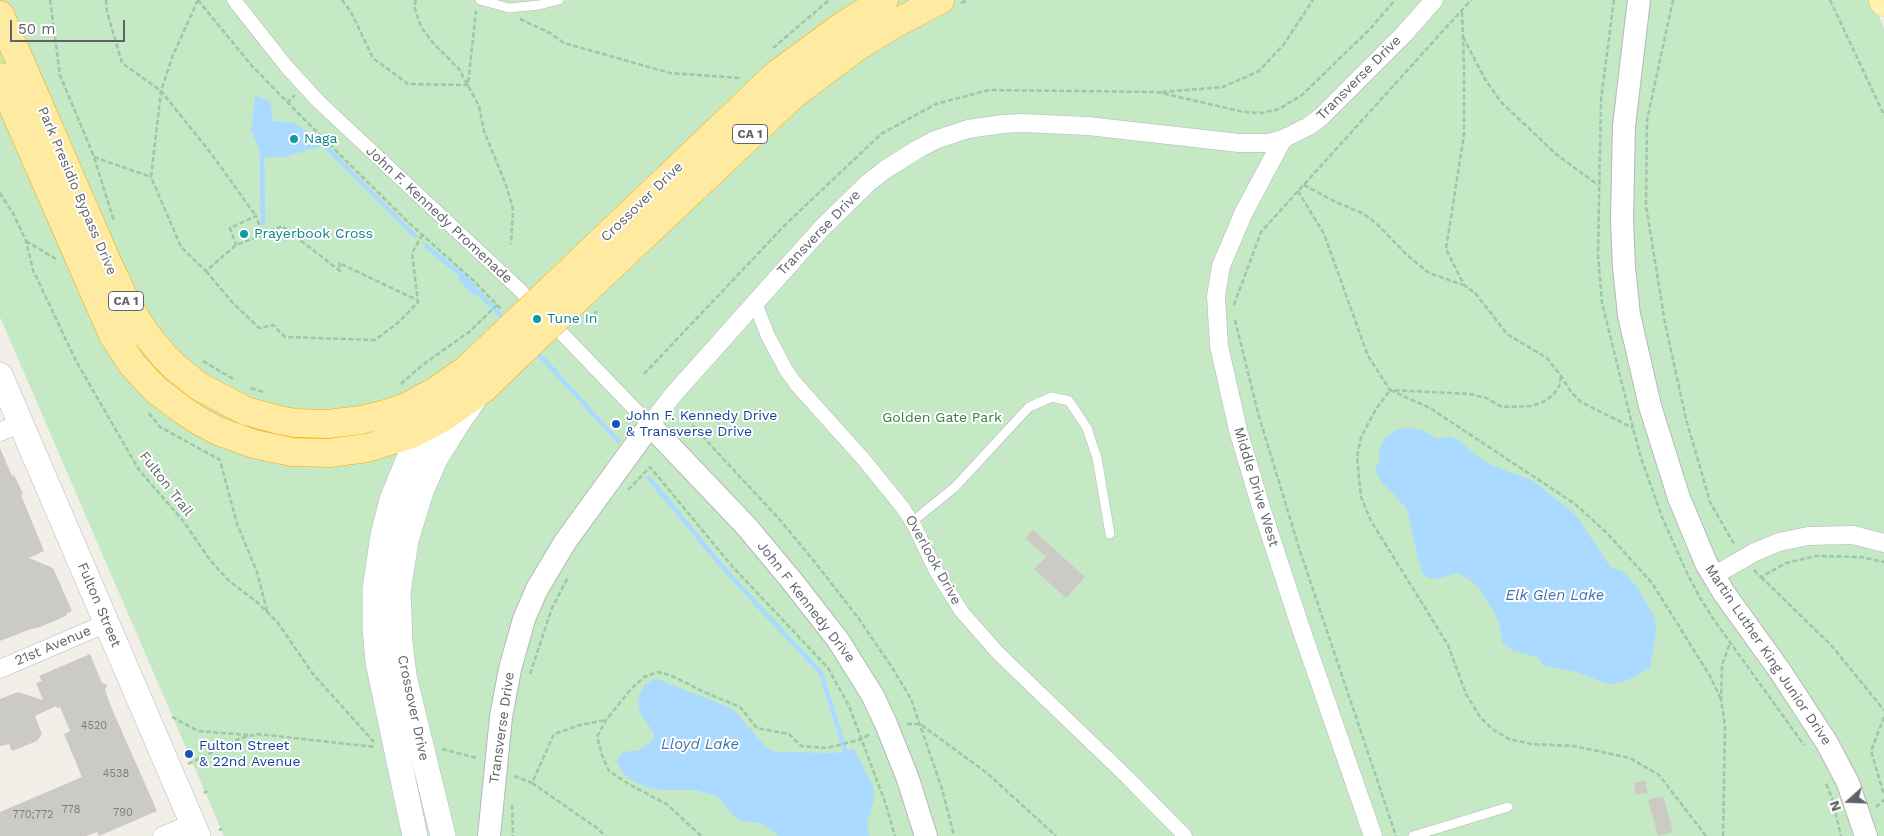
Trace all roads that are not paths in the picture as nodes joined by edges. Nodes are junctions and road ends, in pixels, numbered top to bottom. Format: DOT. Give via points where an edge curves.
graph roads {
  1 [pos="234,0"];
  2 [pos="480,0"];
  3 [pos="559,0"];
  4 [pos="884,0"];
  5 [pos="940,0"];
  6 [pos="1434,0"];
  7 [pos="1639,0"];
  8 [pos="0,14"];
  9 [pos="0,77"];
  10 [pos="1283,139"];
  11 [pos="573,286"];
  12 [pos="755,303"];
  13 [pos="0,375"];
  14 [pos="474,379"];
  15 [pos="650,425"];
  16 [pos="10,428"];
  17 [pos="423,429"];
  18 [pos="912,522"];
  19 [pos="1110,534"];
  20 [pos="1884,543"];
  21 [pos="1714,576"];
  22 [pos="106,623"];
  23 [pos="0,669"];
  24 [pos="1508,807"];
  25 [pos="409,808"];
  26 [pos="208,830"];
  27 [pos="162,836"];
  28 [pos="415,836"];
  29 [pos="422,836"];
  30 [pos="443,836"];
  31 [pos="489,836"];
  32 [pos="926,836"];
  33 [pos="1185,836"];
  34 [pos="1373,836"];
  35 [pos="1413,836"];
  36 [pos="1866,836"];
  1 -- 15 [label="street, John F. Kennedy Promenade" via="319,102 521,291"];
  2 -- 3 [label="lane" via="508,8"];
  4 -- 11 [label="highway, Crossover Drive / CA 1" via="838,28 772,79"];
  5 -- 11 [label="highway, Crossover Drive / CA 1" via="858,46 794,94"];
  6 -- 10 [label="street, Transverse Drive" via="1321,117"];
  7 -- 21 [label="street, Martin Luther King Junior Drive" via="1628,77 1623,150 1623,242 1628,307 1644,383 1674,482 1693,534"];
  8 -- 14 [label="highway, Park Presidio Bypass Drive / CA 1" via="120,290 155,346 187,378 246,411 295,423 328,424 375,417"];
  9 -- 17 [label="highway, Park Presidio Bypass Drive / CA 1" via="113,334 132,364 156,390 218,430 254,444 292,452 348,452 384,444"];
  10 -- 12 [label="street, Transverse Drive" via="1239,143 1042,123 1003,124 960,132 918,149 868,183 805,246"];
  10 -- 34 [label="street, Middle Drive West" via="1244,212 1221,266 1216,296 1219,346 1238,430 1260,504"];
  11 -- 14 [label="highway, Crossover Drive / CA 1, bridge" via="509,333"];
  12 -- 15 [label="street, Transverse Drive"];
  12 -- 18 [label="street, Overlook Drive" via="790,377 880,478"];
  13 -- 16 [label="main road, Fulton Street"];
  14 -- 17 [label="highway, Crossover Drive / CA 1" via="462,405"];
  14 -- 30 [label="main road, Crossover Drive" via="467,407 420,491 406,540 398,592 404,676"];
  15 -- 31 [label="street, Transverse Drive" via="565,542 530,604 505,691"];
  15 -- 32 [label="street, John F Kennedy Drive" via="728,505 798,588 857,668 886,724"];
  16 -- 22 [label="main road, Fulton Street"];
  17 -- 25 [label="main road, Crossover Drive" via="404,467 388,517 377,572 374,610 380,671"];
  18 -- 19 [label="lane" via="955,487 1029,407 1052,397 1069,401 1087,428 1098,458"];
  18 -- 33 [label="street, Overlook Drive" via="948,592 978,631"];
  20 -- 21 [label="street" via="1853,535 1808,536 1780,542 1742,558"];
  21 -- 36 [label="street, Martin Luther King Junior Drive" via="1827,743 1848,783"];
  22 -- 23 [label="street, 21st Avenue"];
  22 -- 26 [label="main road, Fulton Street" via="171,773"];
  24 -- 35 [label="lane"];
  25 -- 28 [label="main road, Crossover Drive"];
  25 -- 29 [label="main road"];
  26 -- 27 [label="street"];
}
